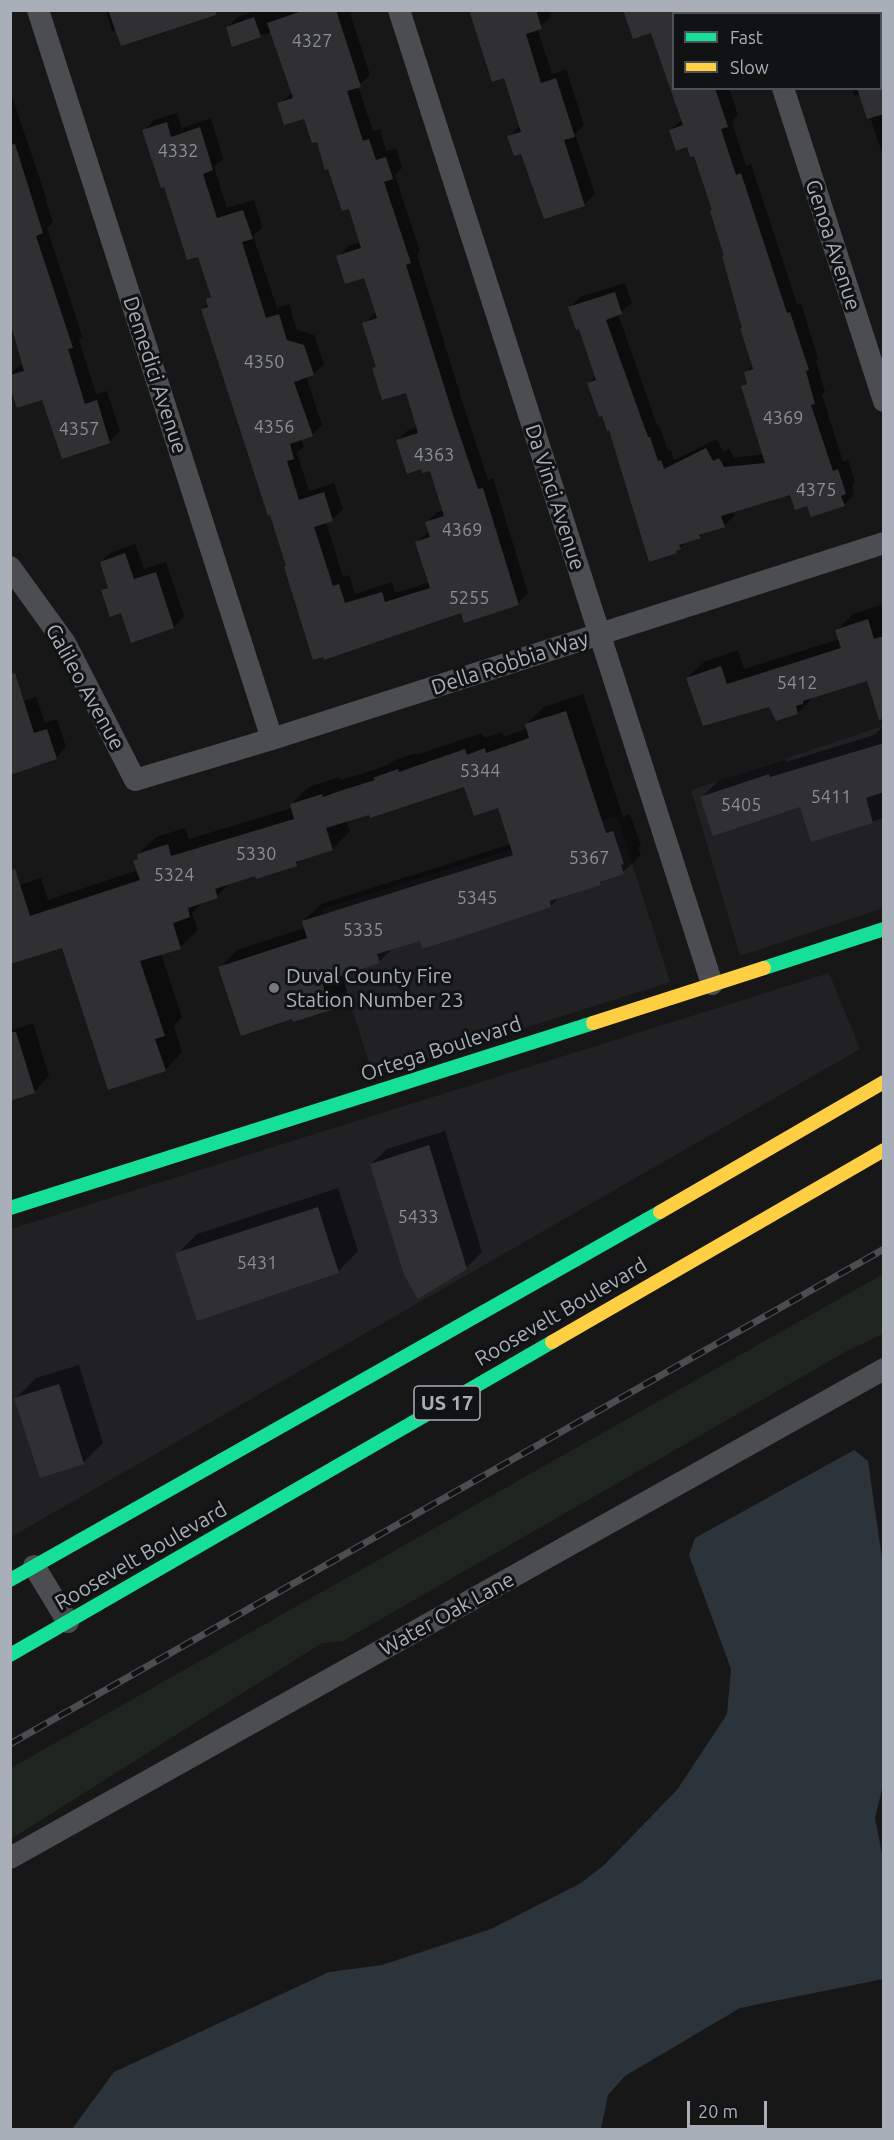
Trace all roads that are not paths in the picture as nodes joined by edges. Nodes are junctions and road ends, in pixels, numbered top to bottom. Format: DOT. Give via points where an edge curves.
graph roads {
  1 [pos="38,10"];
  2 [pos="399,10"];
  3 [pos="784,90"];
  4 [pos="884,400"];
  5 [pos="884,543"];
  6 [pos="10,567"];
  7 [pos="599,634"];
  8 [pos="272,739"];
  9 [pos="135,780"];
  10 [pos="884,929"];
  11 [pos="712,984"];
  12 [pos="884,1082"];
  13 [pos="884,1150"];
  14 [pos="10,1208"];
  15 [pos="884,1369"];
  16 [pos="34,1566"];
  17 [pos="10,1580"];
  18 [pos="68,1622"];
  19 [pos="10,1655"];
  20 [pos="10,1858"];
  1 -- 8 [label="street, Demedici Avenue"];
  2 -- 7 [label="street, Da Vinci Avenue"];
  3 -- 4 [label="street, Genoa Avenue"];
  5 -- 7 [label="street, Della Robbia Way"];
  6 -- 9 [label="street, Galileo Avenue" via="65,644"];
  7 -- 8 [label="street, Della Robbia Way"];
  7 -- 11 [label="street, Da Vinci Avenue"];
  8 -- 9 [label="street, Della Robbia Way"];
  10 -- 11 [label="main road, Ortega Boulevard"];
  11 -- 14 [label="main road, Ortega Boulevard"];
  12 -- 16 [label="main road, Roosevelt Boulevard / US 17" via="704,1188"];
  13 -- 18 [label="main road, Roosevelt Boulevard / US 17"];
  15 -- 20 [label="street, Water Oak Lane"];
  16 -- 17 [label="main road, Roosevelt Boulevard / US 17"];
  16 -- 18 [label="street"];
  18 -- 19 [label="main road, Roosevelt Boulevard / US 17"];
}
